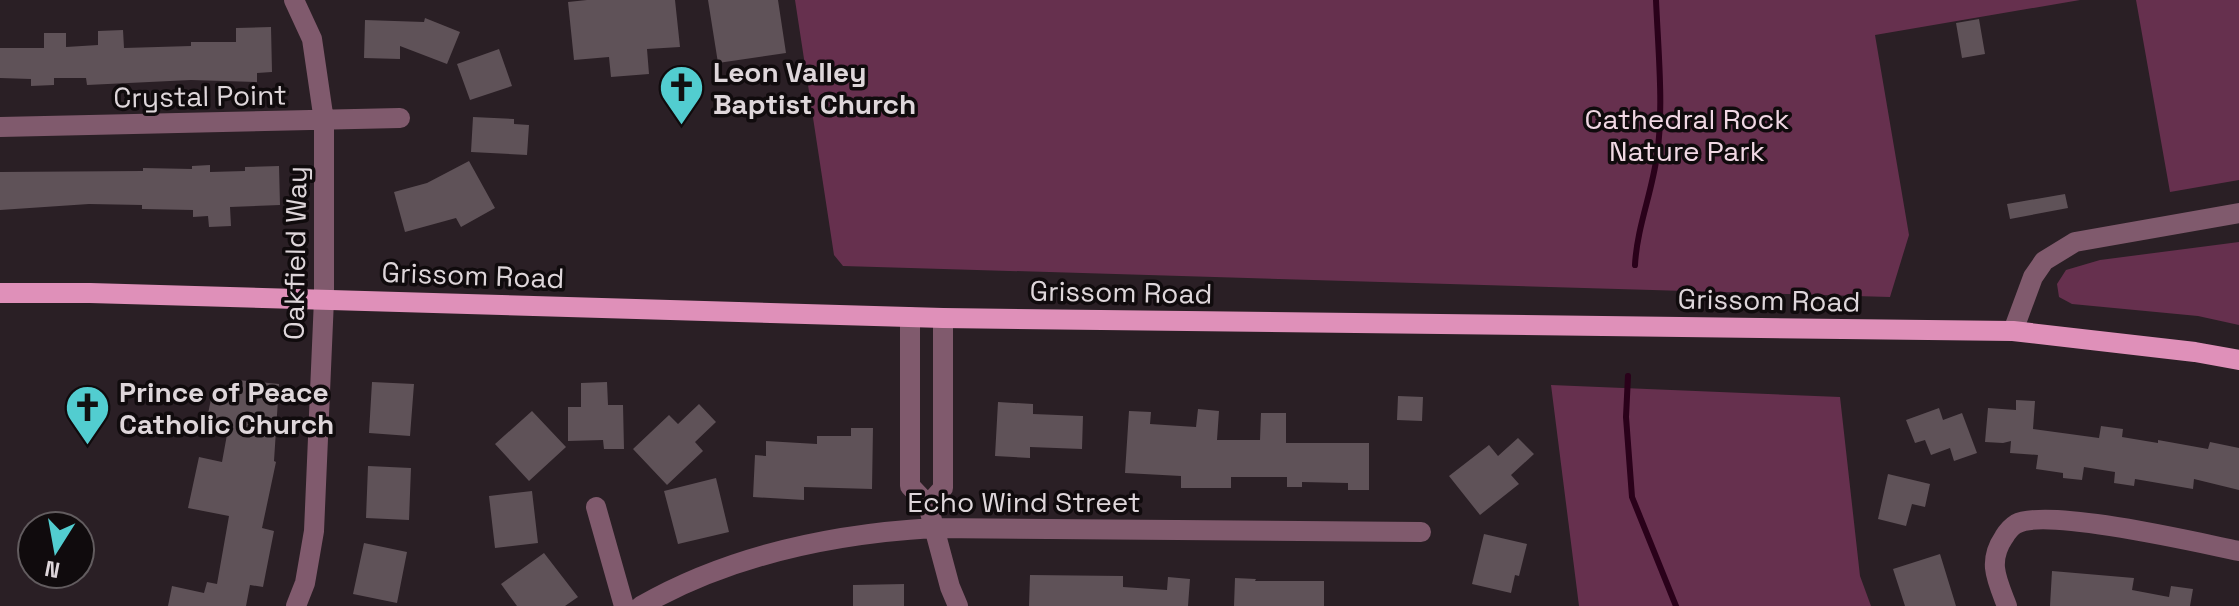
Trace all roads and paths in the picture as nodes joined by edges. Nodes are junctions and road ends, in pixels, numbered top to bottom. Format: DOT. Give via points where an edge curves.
graph roads {
  1 [pos="294,0"];
  2 [pos="400,118"];
  3 [pos="324,121"];
  4 [pos="0,127"];
  5 [pos="2239,213"];
  6 [pos="0,293"];
  7 [pos="324,299"];
  8 [pos="910,317"];
  9 [pos="943,318"];
  10 [pos="2013,331"];
  11 [pos="2239,360"];
  12 [pos="928,505"];
  13 [pos="596,507"];
  14 [pos="933,528"];
  15 [pos="1421,532"];
  16 [pos="2239,551"];
  17 [pos="296,606"];
  18 [pos="624,606"];
  19 [pos="641,606"];
  20 [pos="958,606"];
  21 [pos="2007,606"];
  1 -- 3 [label="street, Oakfield Way" via="312,39"];
  2 -- 3 [label="street, Crystal Point"];
  3 -- 4 [label="street, Crystal Point"];
  3 -- 7 [label="street, Oakfield Way"];
  5 -- 10 [label="street" via="2075,242 2044,261"];
  6 -- 7 [label="main road, Grissom Road"];
  7 -- 8 [label="main road, Grissom Road"];
  7 -- 17 [label="street, Oakfield Way" via="314,531"];
  8 -- 9 [label="main road, Grissom Road"];
  8 -- 12 [label="street" via="910,486"];
  9 -- 10 [label="main road, Grissom Road"];
  9 -- 12 [label="street" via="943,488"];
  10 -- 11 [label="main road, Grissom Road"];
  12 -- 14 [label="street"];
  13 -- 18 [label="street"];
  14 -- 15 [label="street, Echo Wind Street"];
  14 -- 19 [label="street, Echo Wind Street" via="819,541 761,555"];
  14 -- 20 [label="street"];
  16 -- 21 [label="street" via="2093,523 2027,519 2012,525 1995,553 1996,577"];
}
